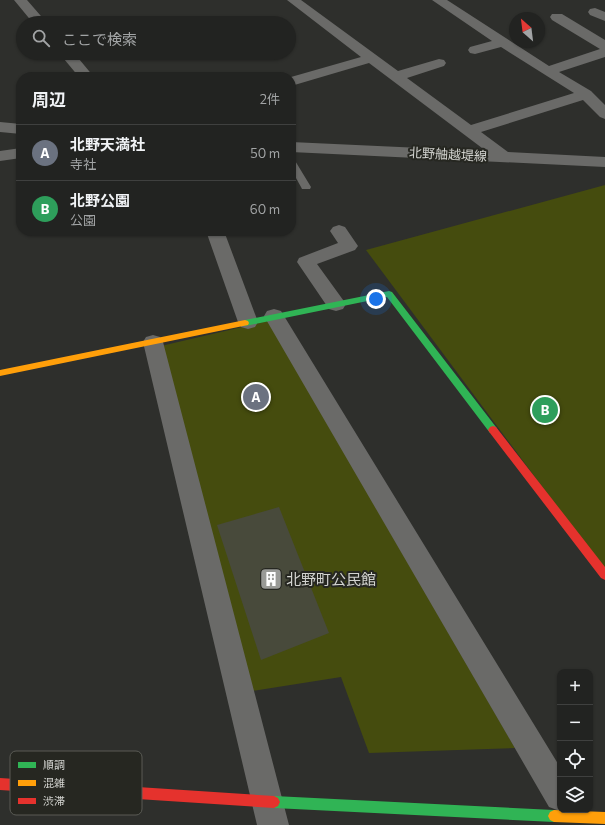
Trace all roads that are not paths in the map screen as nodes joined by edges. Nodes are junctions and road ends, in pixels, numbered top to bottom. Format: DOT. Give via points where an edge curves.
graph roads {
  1 [pos="20,0"];
  2 [pos="293,0"];
  3 [pos="438,0"];
  4 [pos="34,16"];
  5 [pos="557,17"];
  6 [pos="503,42"];
  7 [pos="605,46"];
  8 [pos="475,50"];
  9 [pos="605,52"];
  10 [pos="372,58"];
  11 [pos="72,60"];
  12 [pos="439,63"];
  13 [pos="547,71"];
  14 [pos="83,72"];
  15 [pos="397,76"];
  16 [pos="296,81"];
  17 [pos="586,94"];
  18 [pos="605,114"];
  19 [pos="0,127"];
  20 [pos="16,129"];
  21 [pos="469,131"];
  22 [pos="296,146"];
  23 [pos="16,154"];
  24 [pos="0,156"];
  25 [pos="504,157"];
  26 [pos="605,162"];
  27 [pos="296,170"];
  28 [pos="306,187"];
  29 [pos="339,231"];
  30 [pos="217,236"];
  31 [pos="336,304"];
  32 [pos="274,316"];
  33 [pos="248,322"];
  34 [pos="153,342"];
  35 [pos="0,373"];
  36 [pos="605,575"];
  37 [pos="0,784"];
  38 [pos="10,785"];
  39 [pos="557,791"];
  40 [pos="142,799"];
  41 [pos="557,809"];
  42 [pos="270,813"];
  43 [pos="586,813"];
  44 [pos="488,818"];
  45 [pos="605,818"];
  1 -- 4 [label="street"];
  2 -- 10 [label="street"];
  3 -- 6 [label="street"];
  5 -- 7 [label="street"];
  6 -- 8 [label="street"];
  6 -- 13 [label="street"];
  9 -- 13 [label="street"];
  10 -- 15 [label="street"];
  10 -- 16 [label="street"];
  11 -- 14 [label="street"];
  12 -- 15 [label="street"];
  13 -- 17 [label="street"];
  15 -- 21 [label="street"];
  17 -- 18 [label="street"];
  17 -- 21 [label="street"];
  19 -- 20 [label="street"];
  21 -- 25 [label="street"];
  22 -- 25 [label="street, 北野舳越堤線"];
  23 -- 24 [label="street"];
  25 -- 26 [label="street, 北野舳越堤線"];
  27 -- 28 [label="lane"];
  29 -- 31 [label="street" via="349,246 306,262"];
  30 -- 33 [label="street"];
  31 -- 32 [label="street"];
  31 -- 36 [label="street" via="389,294"];
  32 -- 33 [label="street"];
  32 -- 39 [label="street"];
  33 -- 34 [label="street"];
  34 -- 35 [label="street"];
  34 -- 42 [label="street"];
  37 -- 38 [label="street"];
  40 -- 42 [label="street"];
  41 -- 44 [label="street"];
  42 -- 44 [label="street"];
  43 -- 45 [label="street"];
}
